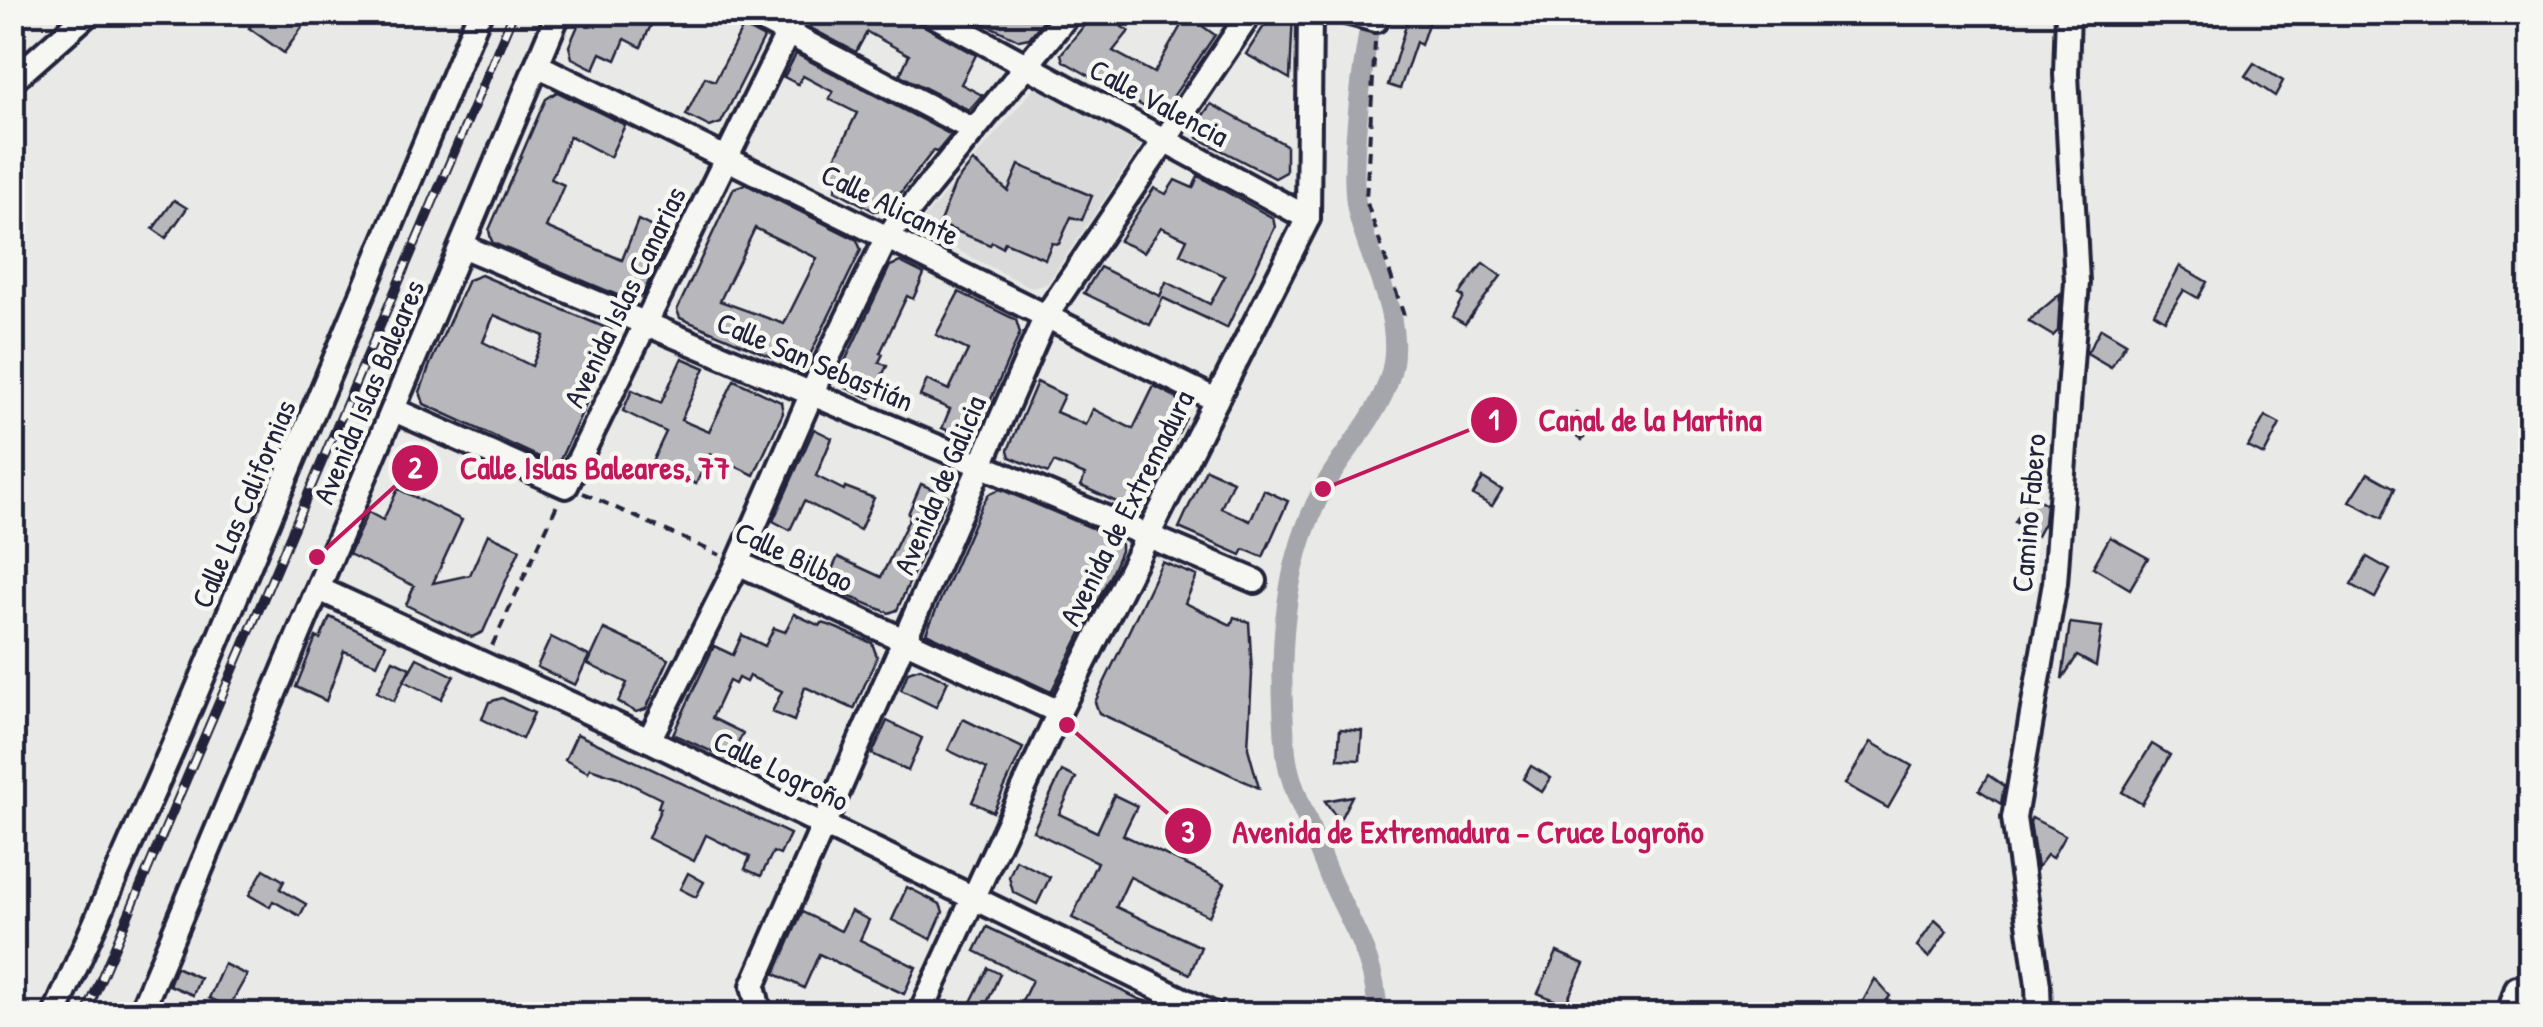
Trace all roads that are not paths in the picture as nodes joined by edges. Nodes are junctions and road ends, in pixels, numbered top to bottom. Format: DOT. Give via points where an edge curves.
graph roads {
  1 [pos="90,12"];
  2 [pos="480,12"];
  3 [pos="559,12"];
  4 [pos="748,12"];
  5 [pos="928,12"];
  6 [pos="1070,12"];
  7 [pos="1251,12"];
  8 [pos="1310,12"];
  9 [pos="1346,12"];
  10 [pos="2068,12"];
  11 [pos="1376,20"];
  12 [pos="792,23"];
  13 [pos="537,65"];
  14 [pos="1026,66"];
  15 [pos="12,81"];
  16 [pos="974,130"];
  17 [pos="1165,140"];
  18 [pos="726,158"];
  19 [pos="1308,218"];
  20 [pos="887,237"];
  21 [pos="462,246"];
  22 [pos="1046,316"];
  23 [pos="646,324"];
  24 [pos="812,394"];
  25 [pos="1216,400"];
  26 [pos="394,410"];
  27 [pos="981,465"];
  28 [pos="1146,535"];
  29 [pos="738,563"];
  30 [pos="1255,581"];
  31 [pos="319,589"];
  32 [pos="904,641"];
  33 [pos="1058,712"];
  34 [pos="650,740"];
  35 [pos="822,825"];
  36 [pos="971,898"];
  37 [pos="2518,988"];
  38 [pos="54,1014"];
  39 [pos="140,1014"];
  40 [pos="760,1014"];
  41 [pos="920,1014"];
  42 [pos="1212,1014"];
  43 [pos="2038,1014"];
  44 [pos="2509,1014"];
  1 -- 15 [label="street"];
  2 -- 38 [label="street, Calle Las Californias" via="248,572"];
  3 -- 13 [label="street, Avenida Islas Baleares"];
  4 -- 12 [label="street"];
  5 -- 14 [label="street, Calle Valencia"];
  6 -- 14 [label="street"];
  7 -- 17 [label="street, Avenida de Galicia"];
  8 -- 19 [label="street, Avenida de Extremadura"];
  9 -- 11 [label="street"];
  10 -- 43 [label="street, Camino Fabero" via="2076,300 2055,584 2014,818"];
  12 -- 16 [label="street"];
  12 -- 18 [label="street, Avenida Islas Canarias"];
  13 -- 18 [label="street, Calle Alicante"];
  13 -- 21 [label="street, Avenida Islas Baleares"];
  14 -- 16 [label="street"];
  14 -- 17 [label="street, Calle Valencia"];
  16 -- 20 [label="street"];
  17 -- 19 [label="street, Calle Valencia"];
  17 -- 22 [label="street, Avenida de Galicia"];
  18 -- 20 [label="street, Calle Alicante"];
  18 -- 23 [label="street, Avenida Islas Canarias"];
  19 -- 25 [label="street, Avenida de Extremadura"];
  20 -- 22 [label="street, Calle Alicante"];
  20 -- 24 [label="street"];
  21 -- 23 [label="street, Calle San Sebastián"];
  21 -- 26 [label="street, Avenida Islas Baleares"];
  22 -- 25 [label="street, Calle Alicante"];
  22 -- 27 [label="street, Avenida de Galicia"];
  23 -- 24 [label="street, Calle San Sebastián"];
  23 -- 26 [label="street, Avenida Islas Canarias" via="566,486"];
  24 -- 27 [label="street, Calle San Sebastián"];
  24 -- 29 [label="street"];
  25 -- 28 [label="street, Avenida de Extremadura"];
  26 -- 31 [label="street, Avenida Islas Baleares"];
  27 -- 28 [label="street, Calle San Sebastián"];
  27 -- 32 [label="street, Avenida de Galicia"];
  28 -- 30 [label="street, Calle San Sebastián"];
  28 -- 33 [label="street, Avenida de Extremadura"];
  29 -- 32 [label="street, Calle Bilbao"];
  29 -- 34 [label="street"];
  31 -- 34 [label="street, Calle Logroño"];
  31 -- 39 [label="street, Avenida Islas Baleares"];
  32 -- 33 [label="street, Calle Bilbao"];
  32 -- 35 [label="street, Avenida de Galicia"];
  33 -- 36 [label="street, Avenida de Extremadura"];
  34 -- 35 [label="street, Calle Logroño"];
  35 -- 36 [label="street, Calle Logroño"];
  35 -- 40 [label="street, Avenida de Galicia" via="753,986"];
  36 -- 41 [label="street, Avenida de Extremadura"];
  36 -- 42 [label="street, Calle Logroño"];
  37 -- 44 [label="street"];
}
